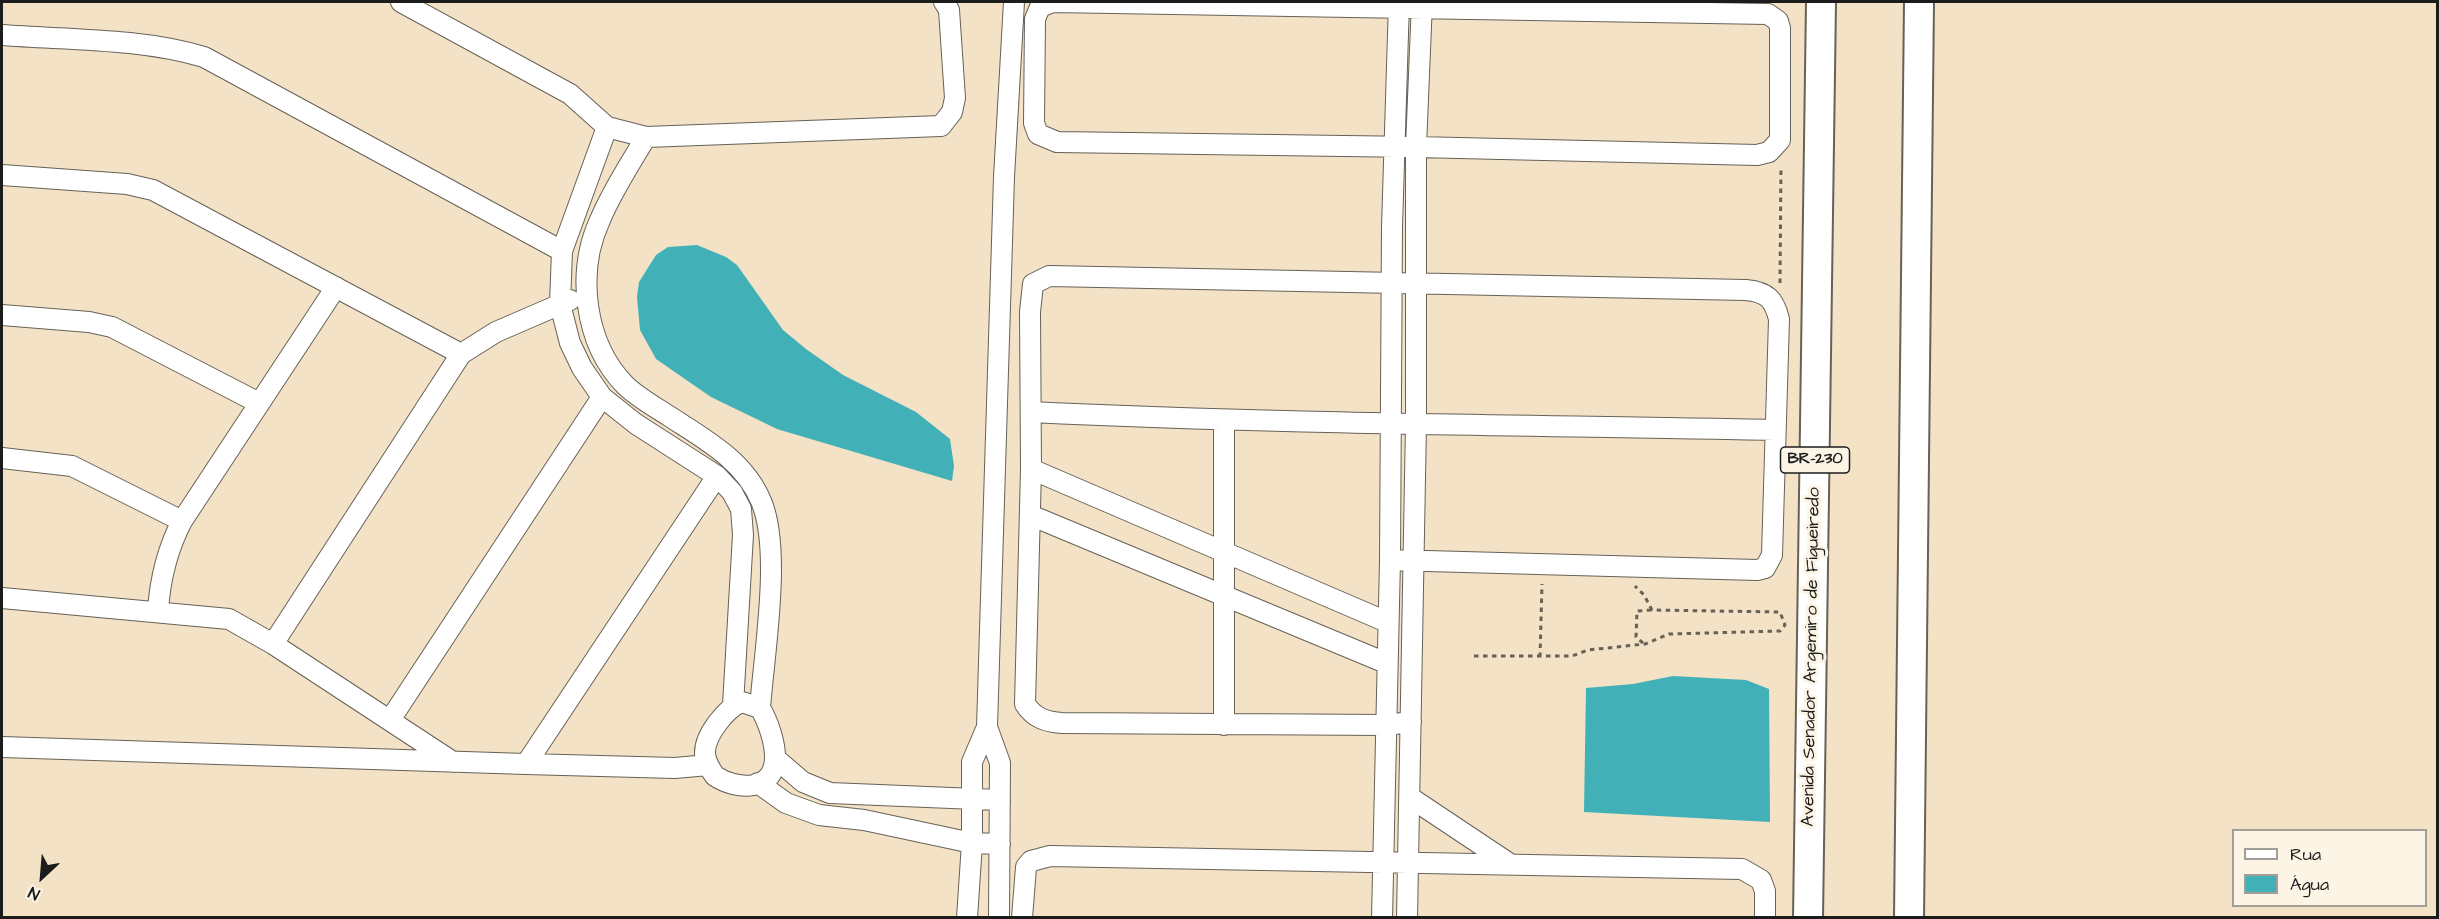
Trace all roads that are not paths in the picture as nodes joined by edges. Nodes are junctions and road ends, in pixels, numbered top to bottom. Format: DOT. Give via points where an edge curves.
graph roads {
  1 [pos="401,2"];
  2 [pos="944,2"];
  3 [pos="1014,2"];
  4 [pos="1821,2"];
  5 [pos="1919,2"];
  6 [pos="1399,5"];
  7 [pos="1422,5"];
  8 [pos="2,35"];
  9 [pos="607,127"];
  10 [pos="646,137"];
  11 [pos="1395,147"];
  12 [pos="1416,147"];
  13 [pos="2,175"];
  14 [pos="562,251"];
  15 [pos="1392,284"];
  16 [pos="1415,285"];
  17 [pos="336,287"];
  18 [pos="585,296"];
  19 [pos="560,304"];
  20 [pos="2,315"];
  21 [pos="461,354"];
  22 [pos="602,397"];
  23 [pos="259,403"];
  24 [pos="1031,412"];
  25 [pos="1224,421"];
  26 [pos="1391,422"];
  27 [pos="1416,423"];
  28 [pos="1774,430"];
  29 [pos="2,458"];
  30 [pos="1031,469"];
  31 [pos="717,476"];
  32 [pos="1030,514"];
  33 [pos="182,521"];
  34 [pos="1226,552"];
  35 [pos="1390,560"];
  36 [pos="1413,560"];
  37 [pos="1226,596"];
  38 [pos="2,598"];
  39 [pos="158,611"];
  40 [pos="1387,622"];
  41 [pos="273,644"];
  42 [pos="1386,663"];
  43 [pos="732,705"];
  44 [pos="760,708"];
  45 [pos="390,720"];
  46 [pos="1411,722"];
  47 [pos="1224,725"];
  48 [pos="1386,725"];
  49 [pos="987,727"];
  50 [pos="2,747"];
  51 [pos="775,758"];
  52 [pos="453,762"];
  53 [pos="526,764"];
  54 [pos="708,765"];
  55 [pos="758,783"];
  56 [pos="970,798"];
  57 [pos="1411,798"];
  58 [pos="1000,800"];
  59 [pos="972,843"];
  60 [pos="1000,844"];
  61 [pos="1383,863"];
  62 [pos="1410,863"];
  63 [pos="1510,864"];
  64 [pos="968,918"];
  65 [pos="999,918"];
  66 [pos="1022,918"];
  67 [pos="1382,918"];
  68 [pos="1407,918"];
  69 [pos="1765,918"];
  70 [pos="1808,918"];
  71 [pos="1909,918"];
  1 -- 9 [label="street" via="570,94"];
  2 -- 10 [label="street" via="949,10 955,98 947,121 941,126"];
  3 -- 49 [label="street" via="1004,189"];
  4 -- 70 [label="highway, Avenida Senador Argemiro de Figueiredo / BR-230"];
  5 -- 71 [label="highway"];
  6 -- 7 [label="street"];
  6 -- 11 [label="street"];
  6 -- 11 [label="street" via="1053,2 1040,7 1035,19 1034,129 1045,139"];
  7 -- 12 [label="street"];
  7 -- 12 [label="street" via="1768,14 1778,21 1780,28 1780,140 1775,148 1757,155"];
  8 -- 14 [label="street" via="140,45 204,57"];
  9 -- 10 [label="street"];
  9 -- 14 [label="street"];
  10 -- 18 [label="street" via="599,221 587,257"];
  11 -- 12 [label="street"];
  11 -- 15 [label="street"];
  12 -- 16 [label="street"];
  13 -- 17 [label="street" via="127,184 153,190"];
  14 -- 19 [label="street"];
  15 -- 16 [label="street"];
  15 -- 24 [label="street" via="1049,276 1033,284"];
  15 -- 26 [label="street"];
  16 -- 27 [label="street"];
  16 -- 28 [label="street" via="1753,291 1769,296 1776,304 1779,319"];
  17 -- 21 [label="street"];
  17 -- 23 [label="street"];
  18 -- 19 [label="street"];
  18 -- 44 [label="street" via="600,349 625,385 721,449 744,473 761,501 768,530 770,574"];
  19 -- 21 [label="street" via="496,332"];
  19 -- 22 [label="street" via="570,343"];
  20 -- 23 [label="street" via="112,327"];
  21 -- 41 [label="street"];
  22 -- 31 [label="street" via="636,424"];
  22 -- 45 [label="street"];
  23 -- 33 [label="street"];
  24 -- 25 [label="street"];
  24 -- 30 [label="street"];
  25 -- 26 [label="street"];
  25 -- 34 [label="street"];
  26 -- 27 [label="street"];
  26 -- 35 [label="street"];
  27 -- 28 [label="street"];
  27 -- 36 [label="street"];
  28 -- 36 [label="street" via="1772,555 1765,568"];
  29 -- 33 [label="street" via="72,466"];
  30 -- 32 [label="street"];
  30 -- 34 [label="street"];
  31 -- 43 [label="street" via="741,509 743,535"];
  31 -- 53 [label="street"];
  32 -- 37 [label="street"];
  32 -- 47 [label="street" via="1025,704 1030,712 1048,722 1062,723"];
  33 -- 39 [label="street" via="160,577"];
  34 -- 37 [label="street"];
  34 -- 40 [label="street"];
  35 -- 36 [label="street"];
  35 -- 40 [label="street"];
  36 -- 46 [label="street"];
  37 -- 42 [label="street"];
  37 -- 47 [label="street"];
  38 -- 39 [label="street"];
  39 -- 41 [label="street" via="229,619"];
  40 -- 42 [label="street"];
  41 -- 45 [label="street"];
  42 -- 48 [label="street"];
  43 -- 44 [label="street" via="747,702"];
  43 -- 54 [label="street" via="706,743"];
  44 -- 51 [label="street"];
  45 -- 52 [label="street"];
  46 -- 48 [label="street"];
  46 -- 57 [label="street"];
  47 -- 48 [label="street"];
  48 -- 61 [label="street"];
  49 -- 56 [label="street" via="972,762"];
  49 -- 58 [label="street" via="1000,763"];
  50 -- 52 [label="street"];
  51 -- 55 [label="street" via="767,778"];
  51 -- 56 [label="street" via="802,782 830,793"];
  52 -- 53 [label="street"];
  53 -- 54 [label="street" via="675,768"];
  54 -- 55 [label="street" via="725,782 739,787"];
  55 -- 59 [label="street" via="786,802 819,815 864,820"];
  56 -- 58 [label="street"];
  56 -- 59 [label="street"];
  57 -- 62 [label="street"];
  57 -- 63 [label="street"];
  58 -- 60 [label="street"];
  59 -- 60 [label="street"];
  59 -- 64 [label="street"];
  60 -- 65 [label="street"];
  61 -- 62 [label="street"];
  61 -- 66 [label="street" via="1039,857 1026,867"];
  61 -- 67 [label="street"];
  62 -- 63 [label="street"];
  62 -- 68 [label="street"];
  63 -- 69 [label="street" via="1742,869 1761,880"];
}
